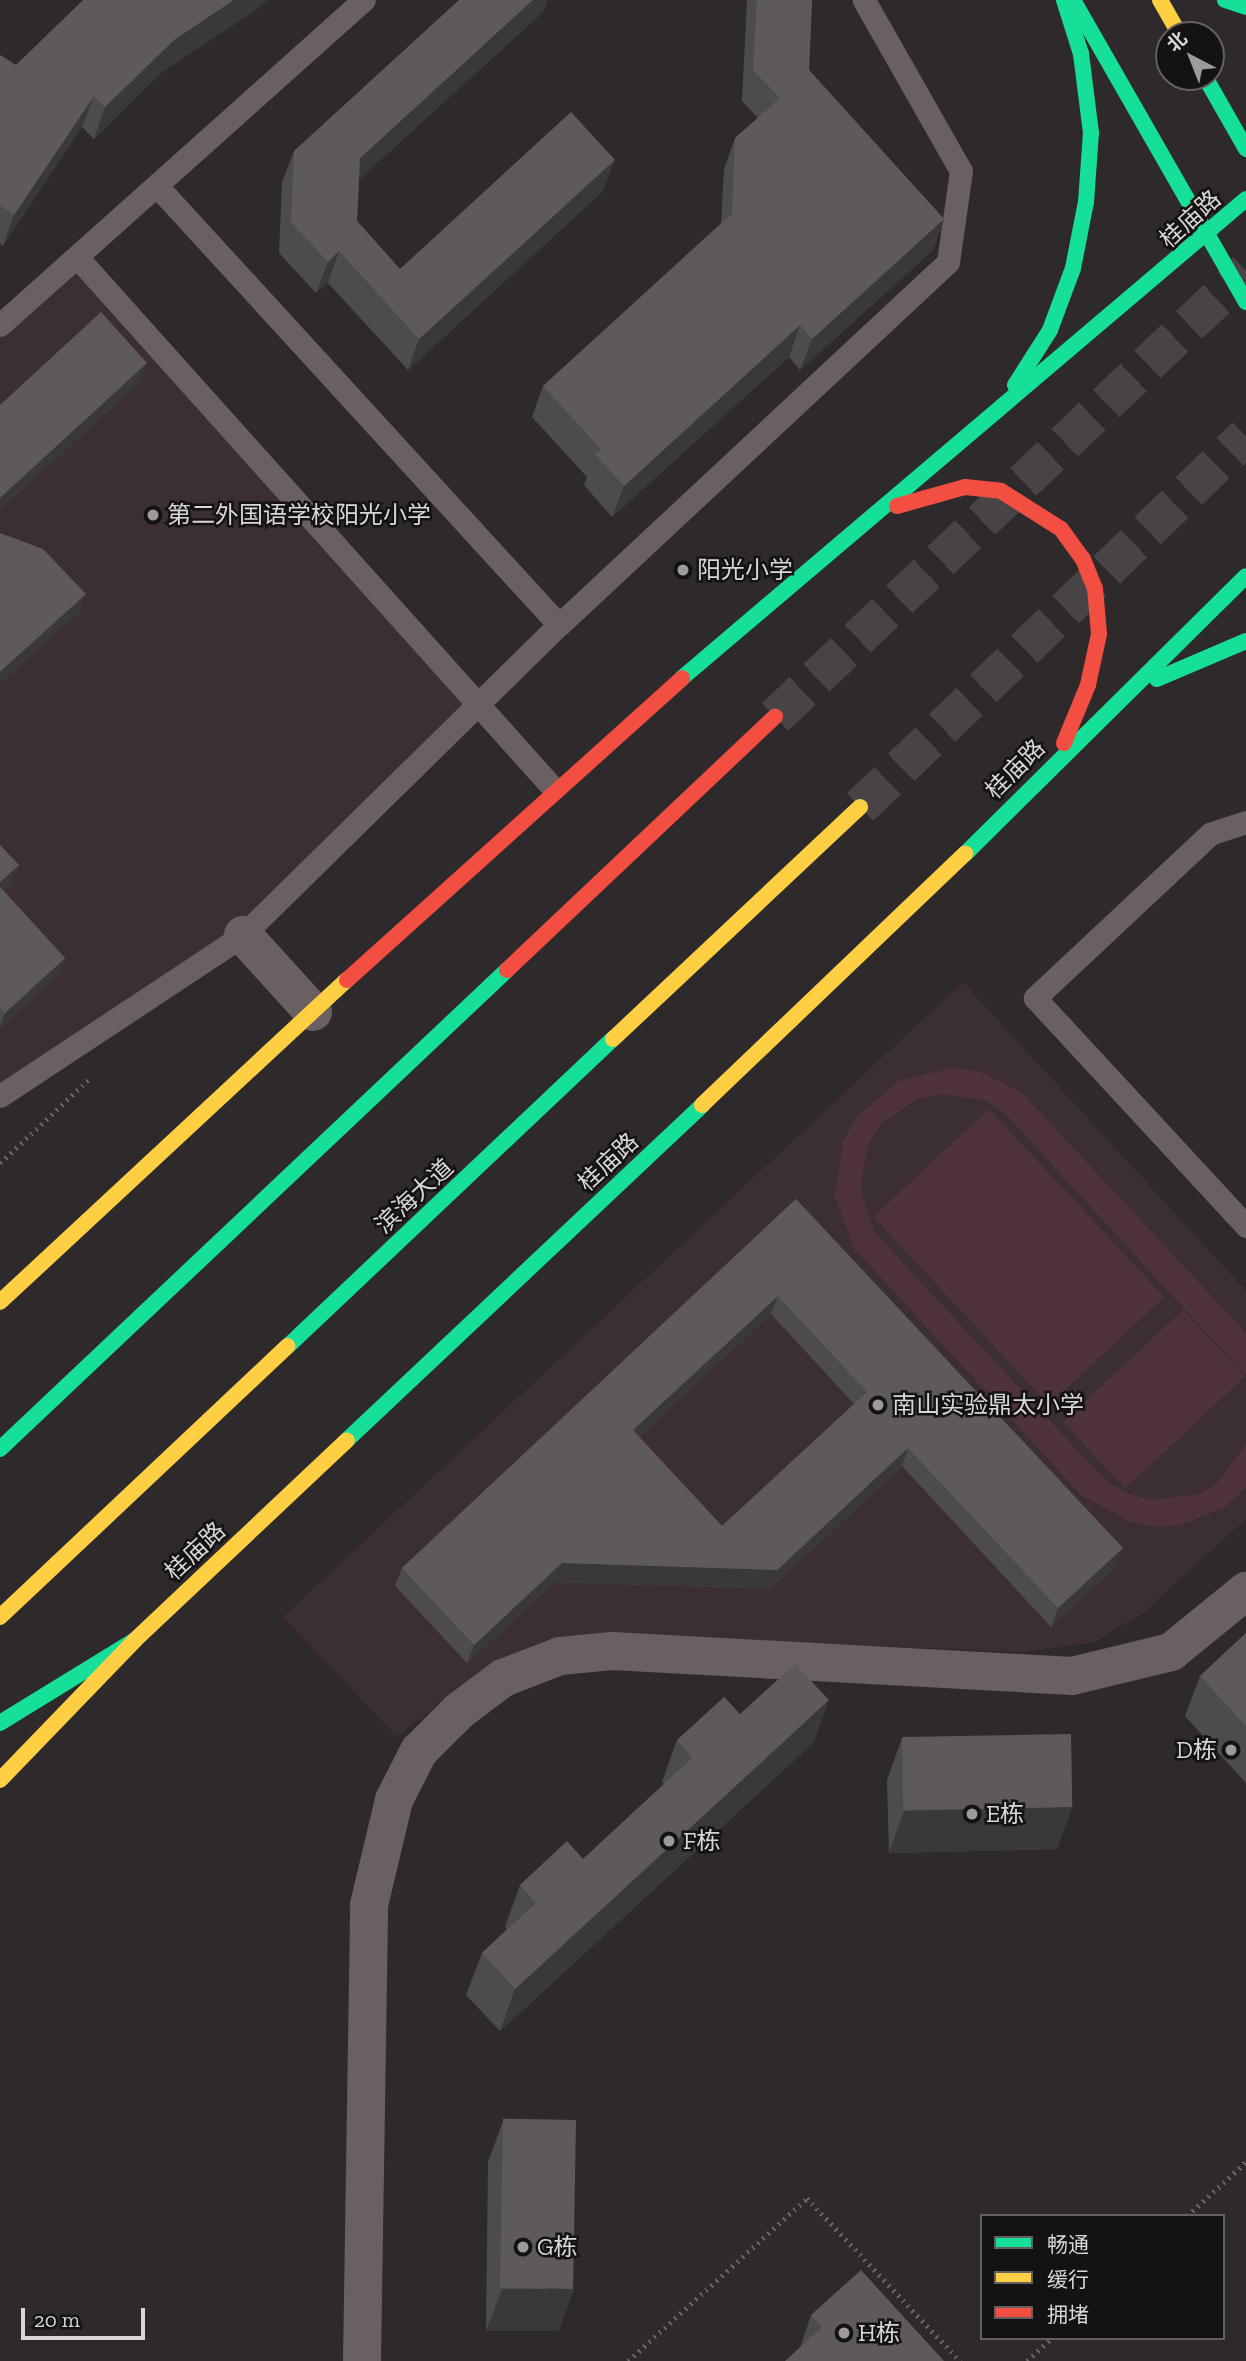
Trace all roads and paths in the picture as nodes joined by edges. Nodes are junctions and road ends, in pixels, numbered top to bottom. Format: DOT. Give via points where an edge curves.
graph roads {
  1 [pos="364,0"];
  2 [pos="864,0"];
  3 [pos="1064,0"];
  4 [pos="1073,0"];
  5 [pos="1160,0"];
  6 [pos="1225,0"];
  7 [pos="1246,7"];
  8 [pos="1172,21"];
  9 [pos="1213,91"];
  10 [pos="1246,149"];
  11 [pos="157,186"];
  12 [pos="1246,200"];
  13 [pos="1207,234"];
  14 [pos="77,257"];
  15 [pos="1246,302"];
  16 [pos="0,325"];
  17 [pos="969,437"];
  18 [pos="862,525"];
  19 [pos="1246,576"];
  20 [pos="559,625"];
  21 [pos="1246,641"];
  22 [pos="476,705"];
  23 [pos="1102,715"];
  24 [pos="775,717"];
  25 [pos="1057,758"];
  26 [pos="553,788"];
  27 [pos="860,807"];
  28 [pos="1246,822"];
  29 [pos="243,935"];
  30 [pos="313,1012"];
  31 [pos="0,1096"];
  32 [pos="1246,1226"];
  33 [pos="0,1302"];
  34 [pos="0,1449"];
  35 [pos="1246,1591"];
  36 [pos="0,1617"];
  37 [pos="135,1640"];
  38 [pos="0,1723"];
  39 [pos="0,1780"];
  40 [pos="1246,2162"];
  41 [pos="1188,2214"];
  42 [pos="1050,2340"];
  43 [pos="362,2361"];
  44 [pos="628,2361"];
  45 [pos="960,2361"];
  46 [pos="1027,2361"];
  1 -- 11 [label="lane"];
  2 -- 20 [label="lane" via="961,171 948,262"];
  3 -- 17 [label="main road" via="1081,54 1091,132 1073,268 1038,350"];
  4 -- 13 [label="main road"];
  5 -- 8 [label="main road"];
  6 -- 7 [label="main road"];
  9 -- 10 [label="main road"];
  11 -- 14 [label="lane"];
  11 -- 20 [label="lane"];
  12 -- 13 [label="main road, 桂庙路"];
  13 -- 15 [label="main road"];
  13 -- 17 [label="main road, 桂庙路"];
  14 -- 16 [label="lane"];
  14 -- 22 [label="lane"];
  17 -- 18 [label="main road, 桂庙路"];
  18 -- 25 [label="main road" via="917,496 965,487 1001,491 1061,530 1095,588 1099,634 1088,685"];
  18 -- 26 [label="main road, 桂庙路"];
  19 -- 23 [label="main road, 桂庙路"];
  20 -- 22 [label="lane"];
  21 -- 23 [label="main road" via="1200,656"];
  22 -- 26 [label="lane"];
  22 -- 29 [label="lane"];
  23 -- 25 [label="main road, 桂庙路"];
  24 -- 34 [label="main road"];
  25 -- 37 [label="main road, 桂庙路" via="931,888"];
  26 -- 30 [label="main road, 桂庙路"];
  27 -- 36 [label="main road, 滨海大道"];
  28 -- 32 [label="lane" via="1210,834 1035,998"];
  29 -- 30 [label="street"];
  29 -- 31 [label="lane"];
  30 -- 33 [label="main road, 桂庙路"];
  35 -- 43 [label="street" via="1171,1652 1072,1676 612,1651 560,1656 514,1674 459,1711 419,1751 394,1800 369,1905"];
  37 -- 38 [label="main road"];
  37 -- 39 [label="main road, 桂庙路"];
  40 -- 41 [label="path"];
  42 -- 46 [label="path"];
  44 -- 45 [label="path" via="807,2198"];
}
